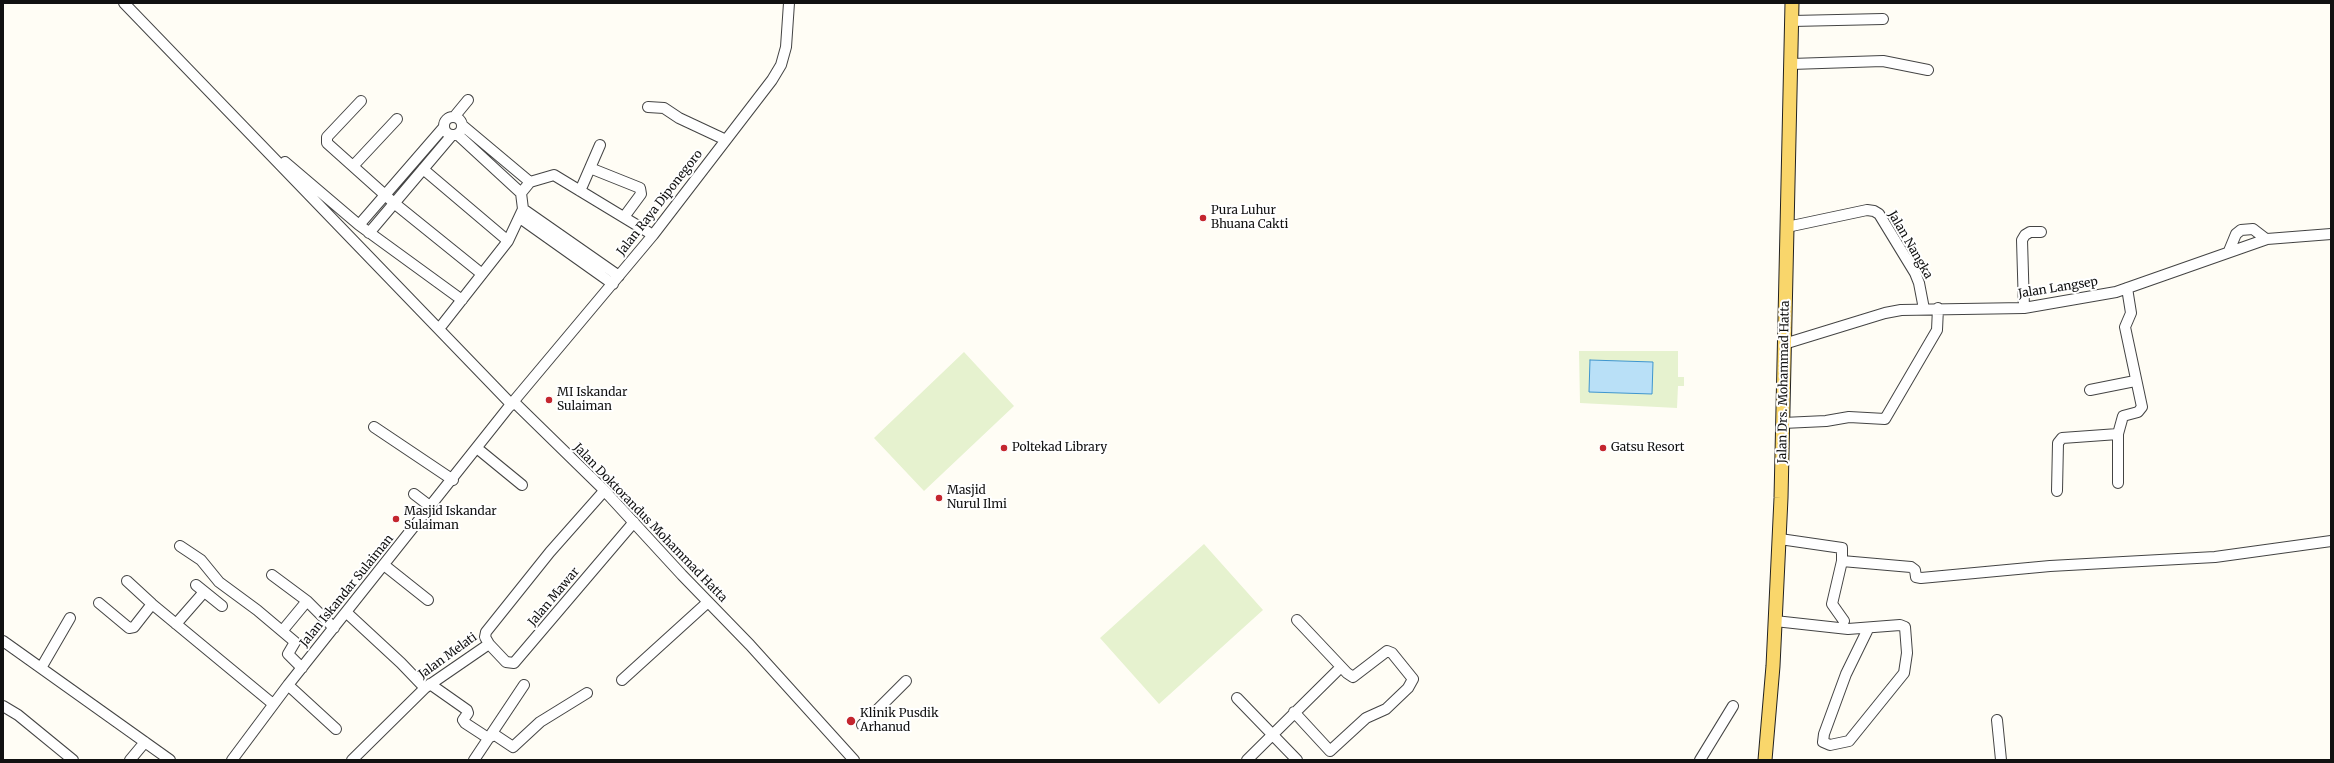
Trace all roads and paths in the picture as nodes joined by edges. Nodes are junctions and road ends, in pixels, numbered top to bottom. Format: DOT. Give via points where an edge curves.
graph roads {
  1 [pos="124,3"];
  2 [pos="788,3"];
  3 [pos="1792,3"];
  4 [pos="1883,19"];
  5 [pos="1792,22"];
  6 [pos="1791,64"];
  7 [pos="1928,70"];
  8 [pos="468,100"];
  9 [pos="361,101"];
  10 [pos="648,107"];
  11 [pos="454,117"];
  12 [pos="397,119"];
  13 [pos="444,127"];
  14 [pos="457,131"];
  15 [pos="726,140"];
  16 [pos="600,145"];
  17 [pos="280,158"];
  18 [pos="354,165"];
  19 [pos="590,168"];
  20 [pos="423,169"];
  21 [pos="530,182"];
  22 [pos="580,191"];
  23 [pos="521,193"];
  24 [pos="386,195"];
  25 [pos="394,203"];
  26 [pos="522,213"];
  27 [pos="624,217"];
  28 [pos="359,225"];
  29 [pos="1787,226"];
  30 [pos="2041,232"];
  31 [pos="370,233"];
  32 [pos="653,234"];
  33 [pos="2331,234"];
  34 [pos="2266,239"];
  35 [pos="508,241"];
  36 [pos="2229,251"];
  37 [pos="482,274"];
  38 [pos="616,280"];
  39 [pos="2127,288"];
  40 [pos="462,300"];
  41 [pos="1938,308"];
  42 [pos="2024,308"];
  43 [pos="1924,309"];
  44 [pos="442,325"];
  45 [pos="1784,344"];
  46 [pos="2135,381"];
  47 [pos="2090,390"];
  48 [pos="513,403"];
  49 [pos="1783,423"];
  50 [pos="374,427"];
  51 [pos="2118,434"];
  52 [pos="478,449"];
  53 [pos="452,480"];
  54 [pos="2118,483"];
  55 [pos="522,485"];
  56 [pos="604,491"];
  57 [pos="2057,492"];
  58 [pos="414,494"];
  59 [pos="431,507"];
  60 [pos="634,522"];
  61 [pos="1780,539"];
  62 [pos="2331,541"];
  63 [pos="180,546"];
  64 [pos="1842,561"];
  65 [pos="384,565"];
  66 [pos="272,575"];
  67 [pos="127,581"];
  68 [pos="428,600"];
  69 [pos="307,601"];
  70 [pos="99,602"];
  71 [pos="708,602"];
  72 [pos="152,604"];
  73 [pos="222,606"];
  74 [pos="346,613"];
  75 [pos="70,618"];
  76 [pos="1297,620"];
  77 [pos="1775,621"];
  78 [pos="176,624"];
  79 [pos="1846,625"];
  80 [pos="334,628"];
  81 [pos="1864,629"];
  82 [pos="283,630"];
  83 [pos="3,641"];
  84 [pos="489,644"];
  85 [pos="1341,667"];
  86 [pos="41,668"];
  87 [pos="302,668"];
  88 [pos="622,680"];
  89 [pos="906,681"];
  90 [pos="288,685"];
  91 [pos="524,685"];
  92 [pos="428,686"];
  93 [pos="587,693"];
  94 [pos="1237,698"];
  95 [pos="273,704"];
  96 [pos="3,706"];
  97 [pos="1733,706"];
  98 [pos="1294,712"];
  99 [pos="1997,720"];
  100 [pos="862,725"];
  101 [pos="336,728"];
  102 [pos="1272,733"];
  103 [pos="488,738"];
  104 [pos="145,742"];
  105 [pos="72,760"];
  106 [pos="130,760"];
  107 [pos="170,760"];
  108 [pos="232,760"];
  109 [pos="352,760"];
  110 [pos="474,760"];
  111 [pos="854,760"];
  112 [pos="1247,760"];
  113 [pos="1298,760"];
  114 [pos="1700,760"];
  115 [pos="1765,760"];
  116 [pos="2001,760"];
  1 -- 48 [label="street, Jalan Doktorandus Mohammad Hatta"];
  2 -- 15 [label="street, Jalan Raya Diponegoro" via="786,47 781,65"];
  3 -- 5 [label="main road, Jalan Drs. Mohammad Hatta"];
  4 -- 5 [label="street"];
  5 -- 6 [label="main road, Jalan Drs. Mohammad Hatta"];
  6 -- 7 [label="street" via="1883,61"];
  6 -- 29 [label="main road, Jalan Drs. Mohammad Hatta"];
  8 -- 11 [label="street"];
  9 -- 18 [label="street" via="326,140"];
  10 -- 15 [label="street" via="664,108 679,118"];
  11 -- 13 [label="street" via="448,119"];
  11 -- 14 [label="street" via="460,119"];
  12 -- 18 [label="street"];
  13 -- 14 [label="street" via="447,133"];
  13 -- 24 [label="street"];
  14 -- 20 [label="street"];
  14 -- 21 [label="street"];
  14 -- 23 [label="street"];
  15 -- 32 [label="street, Jalan Raya Diponegoro"];
  16 -- 19 [label="street"];
  17 -- 28 [label="street"];
  18 -- 24 [label="street"];
  19 -- 22 [label="street"];
  19 -- 27 [label="street" via="640,188 642,194"];
  20 -- 25 [label="street"];
  20 -- 35 [label="street"];
  21 -- 22 [label="street" via="554,175"];
  21 -- 23 [label="street"];
  22 -- 27 [label="street"];
  23 -- 26 [label="street"];
  24 -- 25 [label="street"];
  24 -- 28 [label="street"];
  25 -- 31 [label="street"];
  25 -- 37 [label="street"];
  26 -- 35 [label="street"];
  26 -- 38 [label="street"];
  27 -- 32 [label="street"];
  28 -- 31 [label="street"];
  29 -- 43 [label="street, Jalan Nangka" via="1867,210 1879,214 1915,273"];
  29 -- 45 [label="main road, Jalan Drs. Mohammad Hatta"];
  30 -- 42 [label="street" via="2030,232 2022,240"];
  31 -- 40 [label="street"];
  32 -- 38 [label="street, Jalan Raya Diponegoro"];
  33 -- 34 [label="street, Jalan Langsep"];
  34 -- 36 [label="street, Jalan Langsep"];
  34 -- 36 [label="street" via="2253,229 2241,230 2236,234"];
  35 -- 37 [label="street"];
  36 -- 39 [label="street, Jalan Langsep"];
  37 -- 40 [label="street"];
  38 -- 48 [label="street, Jalan Raya Diponegoro"];
  39 -- 42 [label="street, Jalan Langsep"];
  39 -- 46 [label="street" via="2131,313 2125,327"];
  40 -- 44 [label="street"];
  41 -- 42 [label="street, Jalan Langsep"];
  41 -- 43 [label="street, Jalan Langsep"];
  41 -- 49 [label="street" via="1937,330 1885,419 1849,417"];
  43 -- 45 [label="street, Jalan Langsep" via="1885,313"];
  45 -- 49 [label="main road, Jalan Drs. Mohammad Hatta"];
  46 -- 47 [label="street"];
  46 -- 51 [label="street" via="2142,407 2138,412 2123,416"];
  48 -- 52 [label="street, Jalan Iskandar Sulaiman"];
  48 -- 56 [label="street, Jalan Doktorandus Mohammad Hatta"];
  49 -- 61 [label="main road, Jalan Drs. Mohammad Hatta"];
  50 -- 53 [label="street"];
  51 -- 54 [label="street"];
  51 -- 57 [label="street" via="2059,440"];
  52 -- 53 [label="street, Jalan Iskandar Sulaiman"];
  52 -- 55 [label="street"];
  53 -- 59 [label="street, Jalan Iskandar Sulaiman"];
  56 -- 60 [label="street, Jalan Doktorandus Mohammad Hatta"];
  56 -- 84 [label="street, Jalan Melati" via="550,552 490,627 485,637"];
  58 -- 59 [label="street"];
  59 -- 65 [label="street, Jalan Iskandar Sulaiman"];
  60 -- 71 [label="street, Jalan Doktorandus Mohammad Hatta"];
  60 -- 84 [label="street, Jalan Mawar" via="514,663 506,662"];
  61 -- 64 [label="street" via="1842,548"];
  61 -- 77 [label="main road, Jalan Drs. Mohammad Hatta"];
  62 -- 64 [label="street" via="2215,557 2037,567 1921,578 1916,577 1915,570 1911,567"];
  63 -- 82 [label="street" via="201,560 218,582"];
  64 -- 79 [label="street" via="1832,604"];
  65 -- 68 [label="street"];
  65 -- 74 [label="street, Jalan Iskandar Sulaiman"];
  66 -- 69 [label="street"];
  67 -- 72 [label="street"];
  69 -- 80 [label="street"];
  69 -- 82 [label="street"];
  70 -- 72 [label="street" via="129,628 134,627"];
  71 -- 88 [label="street"];
  71 -- 111 [label="street, Jalan Doktorandus Mohammad Hatta"];
  72 -- 78 [label="street"];
  73 -- 78 [label="street" via="200,588"];
  74 -- 80 [label="street, Jalan Iskandar Sulaiman"];
  74 -- 92 [label="street"];
  75 -- 86 [label="street"];
  76 -- 85 [label="street"];
  77 -- 79 [label="street"];
  77 -- 115 [label="main road, Jalan Drs. Mohammad Hatta"];
  78 -- 95 [label="street"];
  79 -- 81 [label="street"];
  80 -- 87 [label="street, Jalan Iskandar Sulaiman"];
  81 -- 81 [label="street" via="1900,625 1904,627 1907,646 1906,670 1849,741 1843,744 1825,744 1824,734"];
  82 -- 87 [label="street" via="296,643 288,654"];
  83 -- 86 [label="street"];
  84 -- 92 [label="street, Jalan Melati"];
  85 -- 98 [label="street"];
  85 -- 98 [label="street" via="1353,677 1357,676 1383,652 1388,651 1412,676 1412,682 1386,709 1366,718 1330,751"];
  86 -- 104 [label="street"];
  87 -- 90 [label="street, Jalan Iskandar Sulaiman"];
  89 -- 100 [label="street"];
  90 -- 95 [label="street, Jalan Iskandar Sulaiman"];
  90 -- 101 [label="street"];
  91 -- 103 [label="street"];
  92 -- 103 [label="street" via="467,710 464,721"];
  92 -- 109 [label="street, Jalan Melati"];
  93 -- 103 [label="street" via="540,722 513,747 495,735"];
  94 -- 102 [label="street"];
  95 -- 108 [label="street, Jalan Iskandar Sulaiman"];
  96 -- 105 [label="street" via="18,715"];
  97 -- 114 [label="street"];
  98 -- 102 [label="street"];
  99 -- 116 [label="street"];
  102 -- 112 [label="street"];
  102 -- 113 [label="street"];
  103 -- 110 [label="street"];
  104 -- 106 [label="street"];
  104 -- 107 [label="street"];
}
